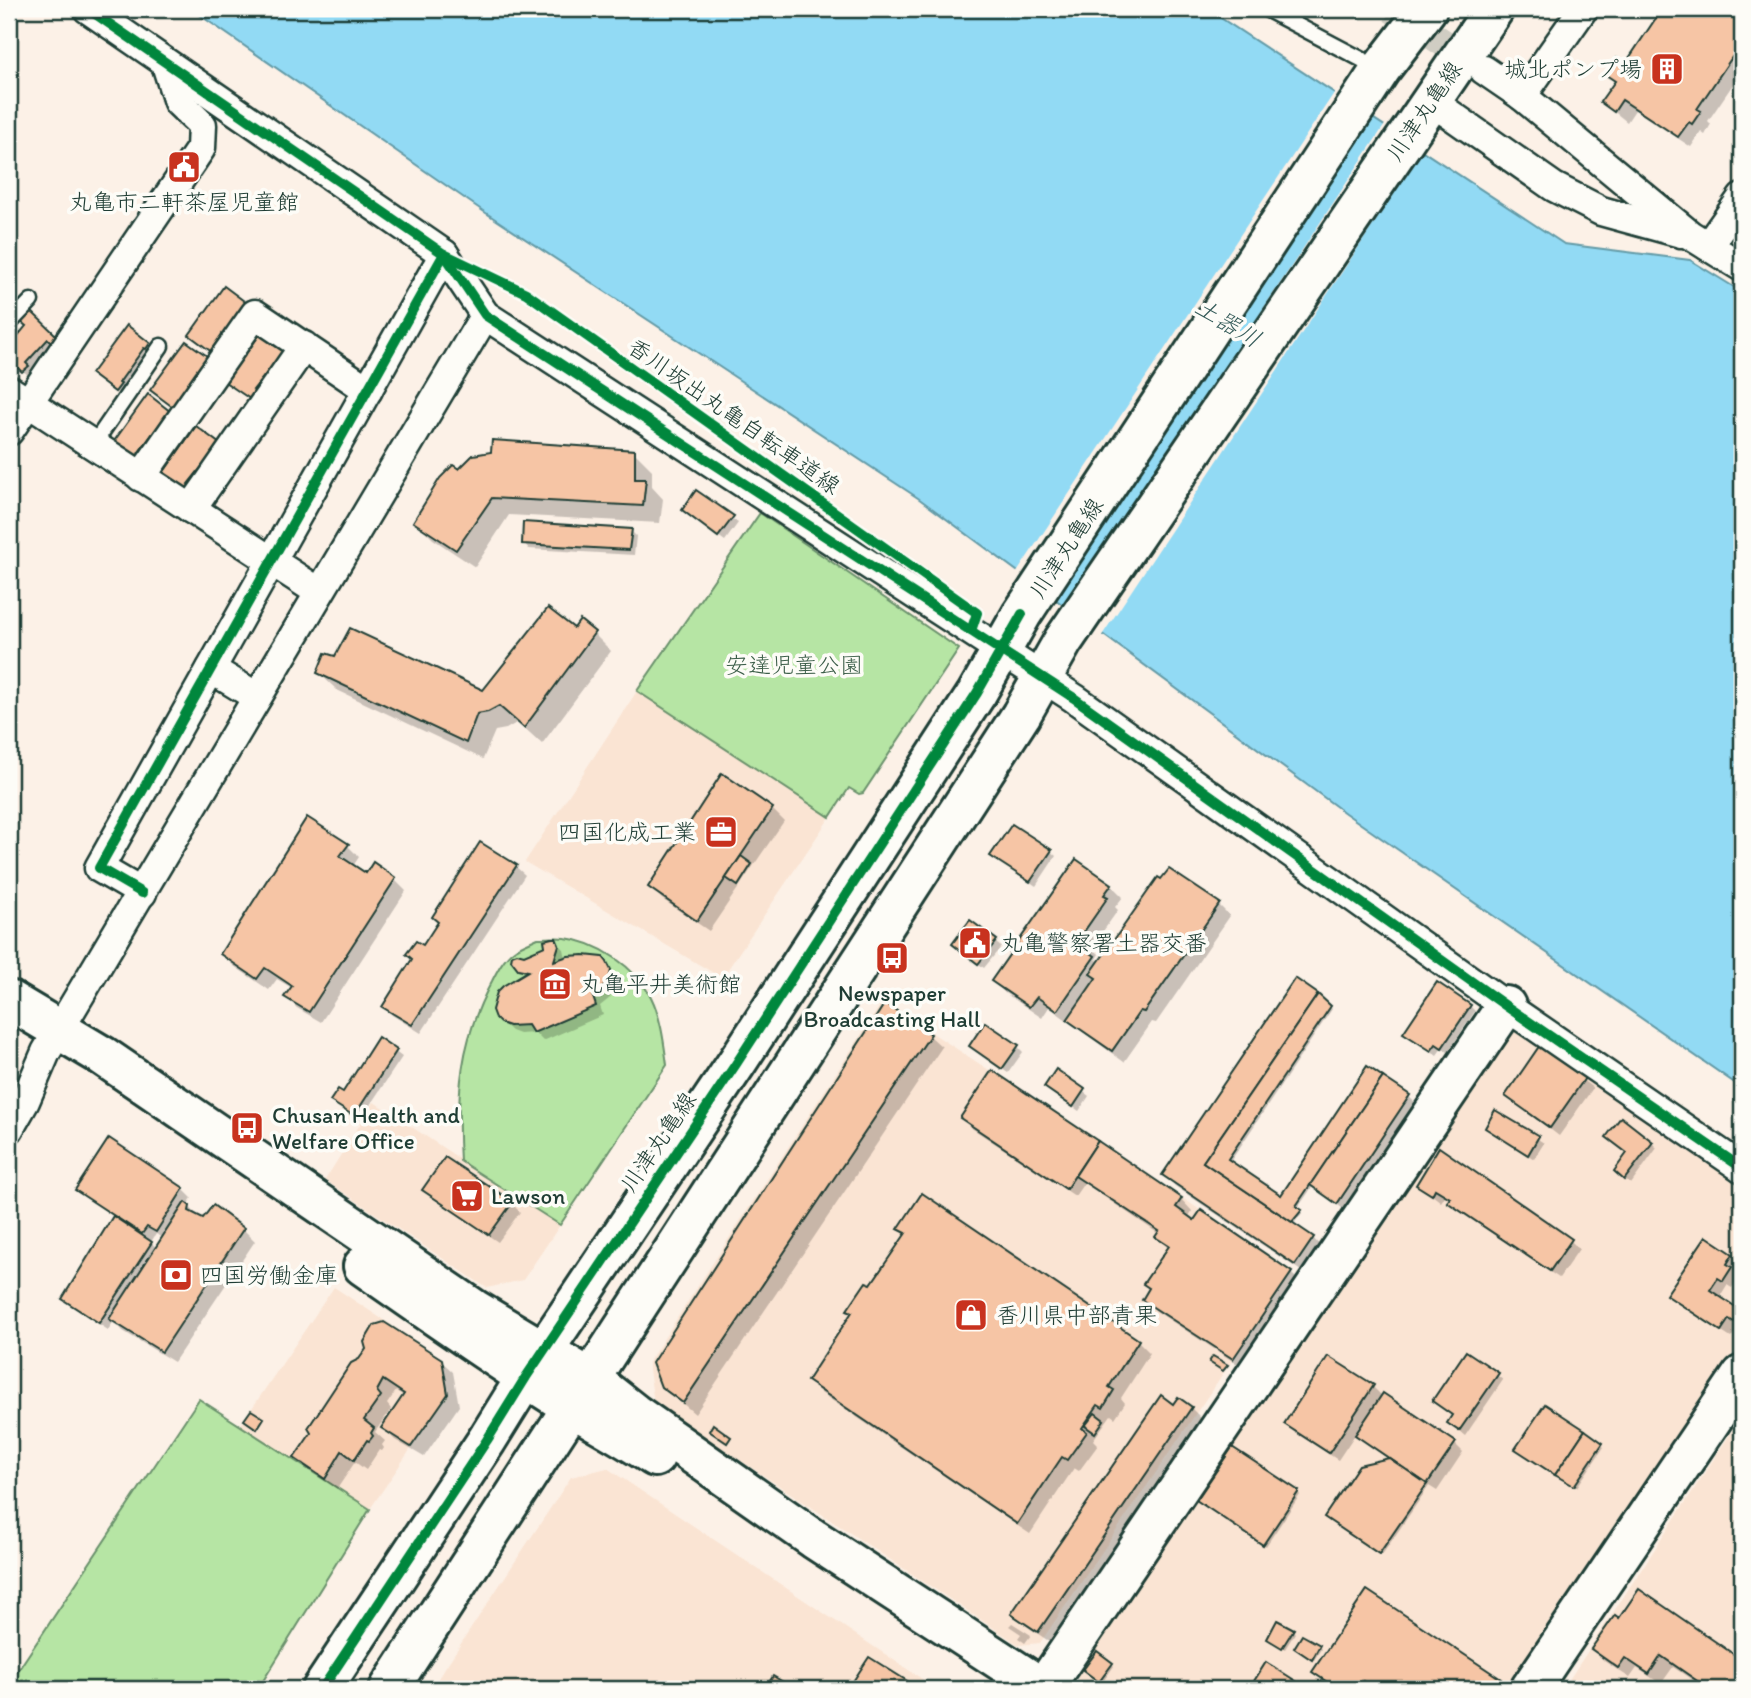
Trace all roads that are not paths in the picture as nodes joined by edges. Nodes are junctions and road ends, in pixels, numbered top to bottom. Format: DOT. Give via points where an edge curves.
graph roads {
  1 [pos="88,9"];
  2 [pos="1266,9"];
  3 [pos="1427,9"];
  4 [pos="1493,9"];
  5 [pos="1583,9"];
  6 [pos="166,64"];
  7 [pos="1381,69"];
  8 [pos="1484,70"];
  9 [pos="1522,96"];
  10 [pos="1432,102"];
  11 [pos="1742,198"];
  12 [pos="1700,241"];
  13 [pos="444,254"];
  14 [pos="1742,267"];
  15 [pos="31,301"];
  16 [pos="485,315"];
  17 [pos="9,324"];
  18 [pos="161,346"];
  19 [pos="304,346"];
  20 [pos="368,390"];
  21 [pos="19,396"];
  22 [pos="9,432"];
  23 [pos="93,445"];
  24 [pos="141,477"];
  25 [pos="191,509"];
  26 [pos="272,561"];
  27 [pos="319,592"];
  28 [pos="1000,651"];
  29 [pos="211,668"];
  30 [pos="1042,677"];
  31 [pos="257,697"];
  32 [pos="142,893"];
  33 [pos="9,1000"];
  34 [pos="1506,1006"];
  35 [pos="9,1027"];
  36 [pos="52,1041"];
  37 [pos="9,1129"];
  38 [pos="1742,1168"];
  39 [pos="535,1364"];
  40 [pos="1742,1375"];
  41 [pos="582,1393"];
  42 [pos="322,1689"];
  43 [pos="389,1689"];
  44 [pos="999,1689"];
  45 [pos="1043,1689"];
  46 [pos="1530,1689"];
  1 -- 6 [label="street"];
  2 -- 7 [label="lane"];
  3 -- 7 [label="main road, 川津丸亀線"];
  4 -- 10 [label="main road, 川津丸亀線"];
  5 -- 9 [label="street"];
  6 -- 13 [label="street"];
  6 -- 21 [label="street" via="178,102 202,125 201,148"];
  7 -- 28 [label="main road, 川津丸亀線"];
  8 -- 9 [label="street"];
  9 -- 12 [label="street"];
  10 -- 12 [label="street" via="1554,187 1601,211"];
  10 -- 30 [label="main road, 川津丸亀線"];
  11 -- 12 [label="street"];
  12 -- 14 [label="street"];
  13 -- 16 [label="street"];
  13 -- 20 [label="street"];
  15 -- 17 [label="lane"];
  16 -- 27 [label="street"];
  16 -- 28 [label="street"];
  18 -- 23 [label="lane"];
  19 -- 20 [label="street"];
  19 -- 24 [label="street" via="255,314"];
  19 -- 25 [label="street"];
  20 -- 26 [label="street"];
  21 -- 22 [label="street"];
  21 -- 23 [label="street"];
  23 -- 24 [label="street"];
  24 -- 25 [label="street"];
  25 -- 26 [label="street"];
  26 -- 27 [label="street"];
  26 -- 29 [label="street"];
  27 -- 31 [label="street"];
  28 -- 30 [label="street"];
  28 -- 39 [label="main road, 川津丸亀線" via="736,1064"];
  29 -- 31 [label="street"];
  29 -- 32 [label="street" via="99,869"];
  30 -- 34 [label="street"];
  30 -- 41 [label="main road, 川津丸亀線"];
  31 -- 32 [label="street"];
  32 -- 36 [label="street"];
  33 -- 36 [label="main road"];
  34 -- 38 [label="street"];
  34 -- 45 [label="main road"];
  35 -- 36 [label="main road"];
  36 -- 37 [label="street"];
  36 -- 39 [label="main road" via="117,1095 470,1340"];
  39 -- 41 [label="main road"];
  39 -- 42 [label="main road, 川津丸亀線"];
  40 -- 46 [label="main road"];
  41 -- 43 [label="main road, 川津丸亀線"];
  41 -- 44 [label="main road" via="629,1439"];
  41 -- 45 [label="main road" via="634,1413 814,1539"];
}
